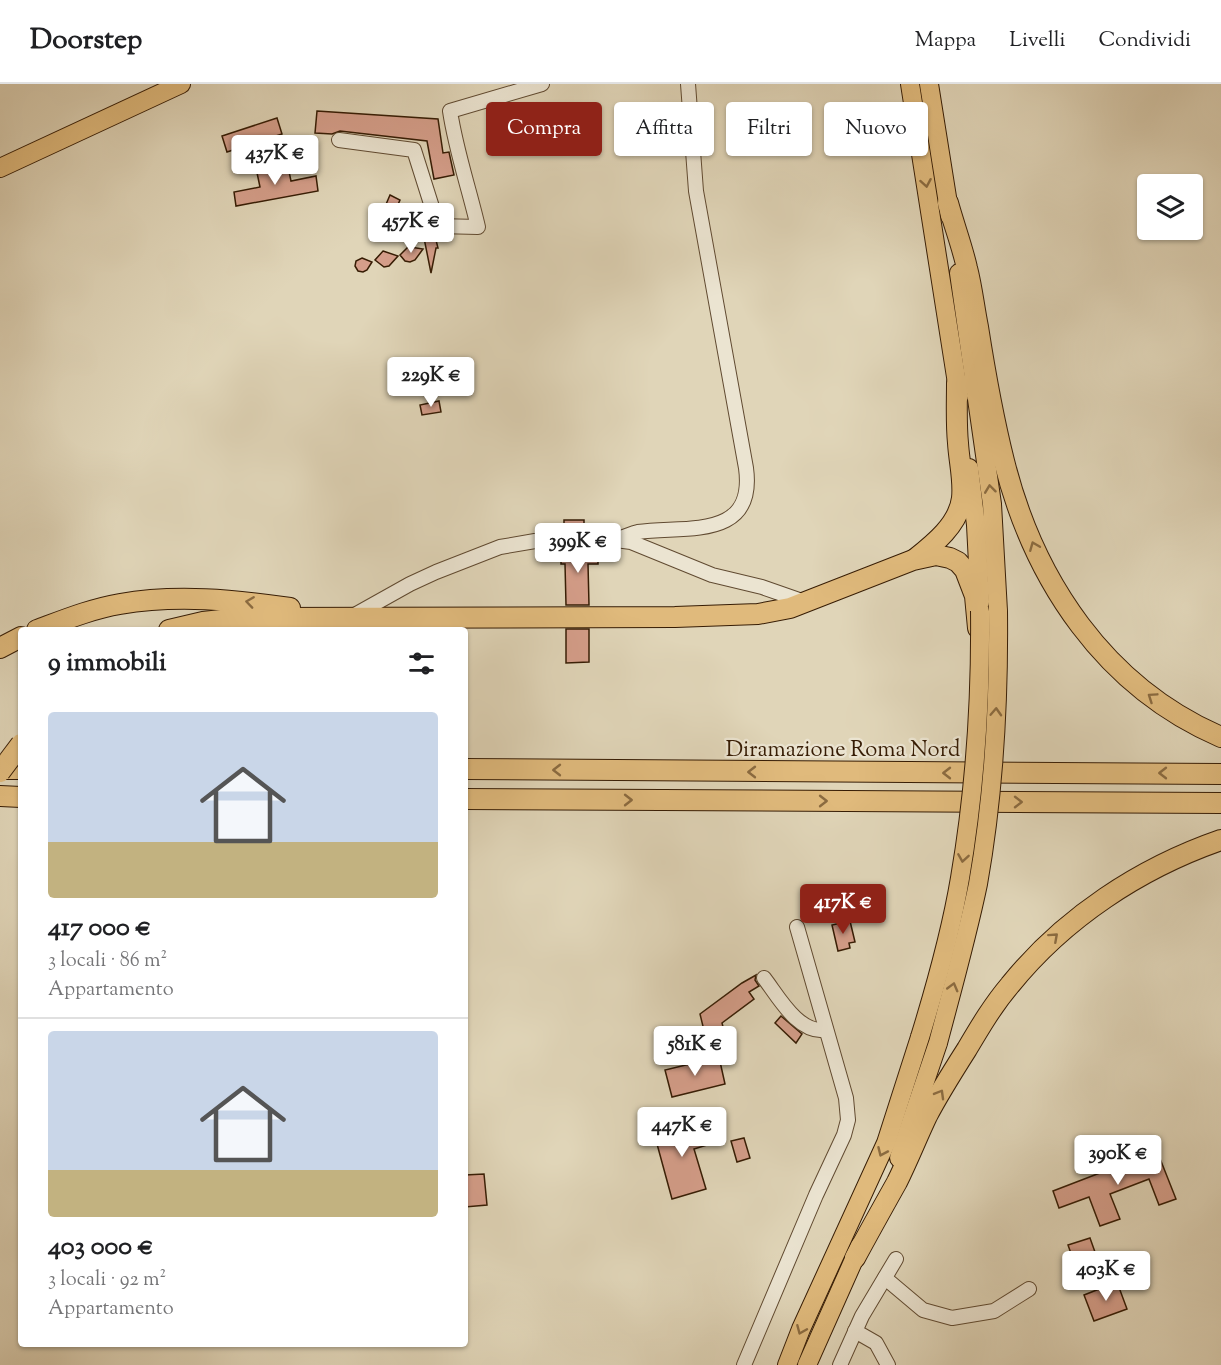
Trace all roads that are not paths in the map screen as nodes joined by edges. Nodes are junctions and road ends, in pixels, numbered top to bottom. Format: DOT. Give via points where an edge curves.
graph roads {
  1 [pos="181,84"];
  2 [pos="542,84"];
  3 [pos="688,84"];
  4 [pos="910,84"];
  5 [pos="929,84"];
  6 [pos="339,140"];
  7 [pos="0,168"];
  8 [pos="948,203"];
  9 [pos="957,383"];
  10 [pos="616,540"];
  11 [pos="913,560"];
  12 [pos="805,602"];
  13 [pos="989,611"];
  14 [pos="349,618"];
  15 [pos="46,627"];
  16 [pos="182,627"];
  17 [pos="18,639"];
  18 [pos="0,648"];
  19 [pos="980,657"];
  20 [pos="1221,737"];
  21 [pos="18,748"];
  22 [pos="18,769"];
  23 [pos="468,769"];
  24 [pos="0,770"];
  25 [pos="1221,774"];
  26 [pos="0,796"];
  27 [pos="18,796"];
  28 [pos="468,799"];
  29 [pos="1221,802"];
  30 [pos="1221,840"];
  31 [pos="797,927"];
  32 [pos="764,978"];
  33 [pos="826,1030"];
  34 [pos="855,1258"];
  35 [pos="896,1259"];
  36 [pos="885,1278"];
  37 [pos="1029,1289"];
  38 [pos="855,1331"];
  39 [pos="744,1365"];
  40 [pos="787,1365"];
  41 [pos="807,1365"];
  42 [pos="840,1365"];
  43 [pos="888,1365"];
  1 -- 7 [label="main road"];
  2 -- 6 [label="street" via="450,111 478,227 438,226 414,150"];
  3 -- 10 [label="street" via="696,191 747,484 738,508 721,523 704,528 640,532"];
  4 -- 9 [label="main road, one-way"];
  5 -- 8 [label="main road"];
  13 -- 8 [label="main road, one-way" via="994,523"];
  20 -- 8 [label="highway, one-way" via="1180,716 1125,676 1082,629 1046,574 1004,462 967,269"];
  9 -- 11 [label="highway" via="961,504 945,531"];
  9 -- 13 [label="main road"];
  10 -- 12 [label="street" via="646,547 712,575"];
  10 -- 14 [label="street" via="535,541 500,546 418,580"];
  11 -- 12 [label="highway"];
  11 -- 19 [label="highway" via="944,556 965,570 975,596"];
  12 -- 14 [label="highway" via="753,614"];
  13 -- 19 [label="main road, bridge"];
  34 -- 13 [label="main road, one-way, bridge" via="903,1149 938,1043 978,882 996,724"];
  14 -- 15 [label="highway, one-way" via="235,600 171,600 109,606"];
  14 -- 16 [label="highway" via="240,618"];
  17 -- 18 [label="highway"];
  19 -- 40 [label="main road, one-way, bridge" via="971,800 947,938 886,1143"];
  21 -- 24 [label="highway, bridge"];
  22 -- 24 [label="highway"];
  25 -- 23 [label="highway, Diramazione Roma Nord, one-way"];
  26 -- 27 [label="highway"];
  28 -- 29 [label="highway, one-way"];
  34 -- 30 [label="highway, one-way" via="928,1113 989,1014 1029,962 1072,922 1139,877"];
  31 -- 33 [label="street"];
  32 -- 33 [label="street" via="799,1021 813,1029"];
  33 -- 39 [label="street" via="846,1098 846,1127"];
  34 -- 41 [label="main road"];
  35 -- 36 [label="street"];
  36 -- 37 [label="street" via="923,1310 952,1318 994,1311"];
  36 -- 38 [label="street"];
  38 -- 42 [label="street"];
  38 -- 43 [label="street" via="876,1343"];
}
